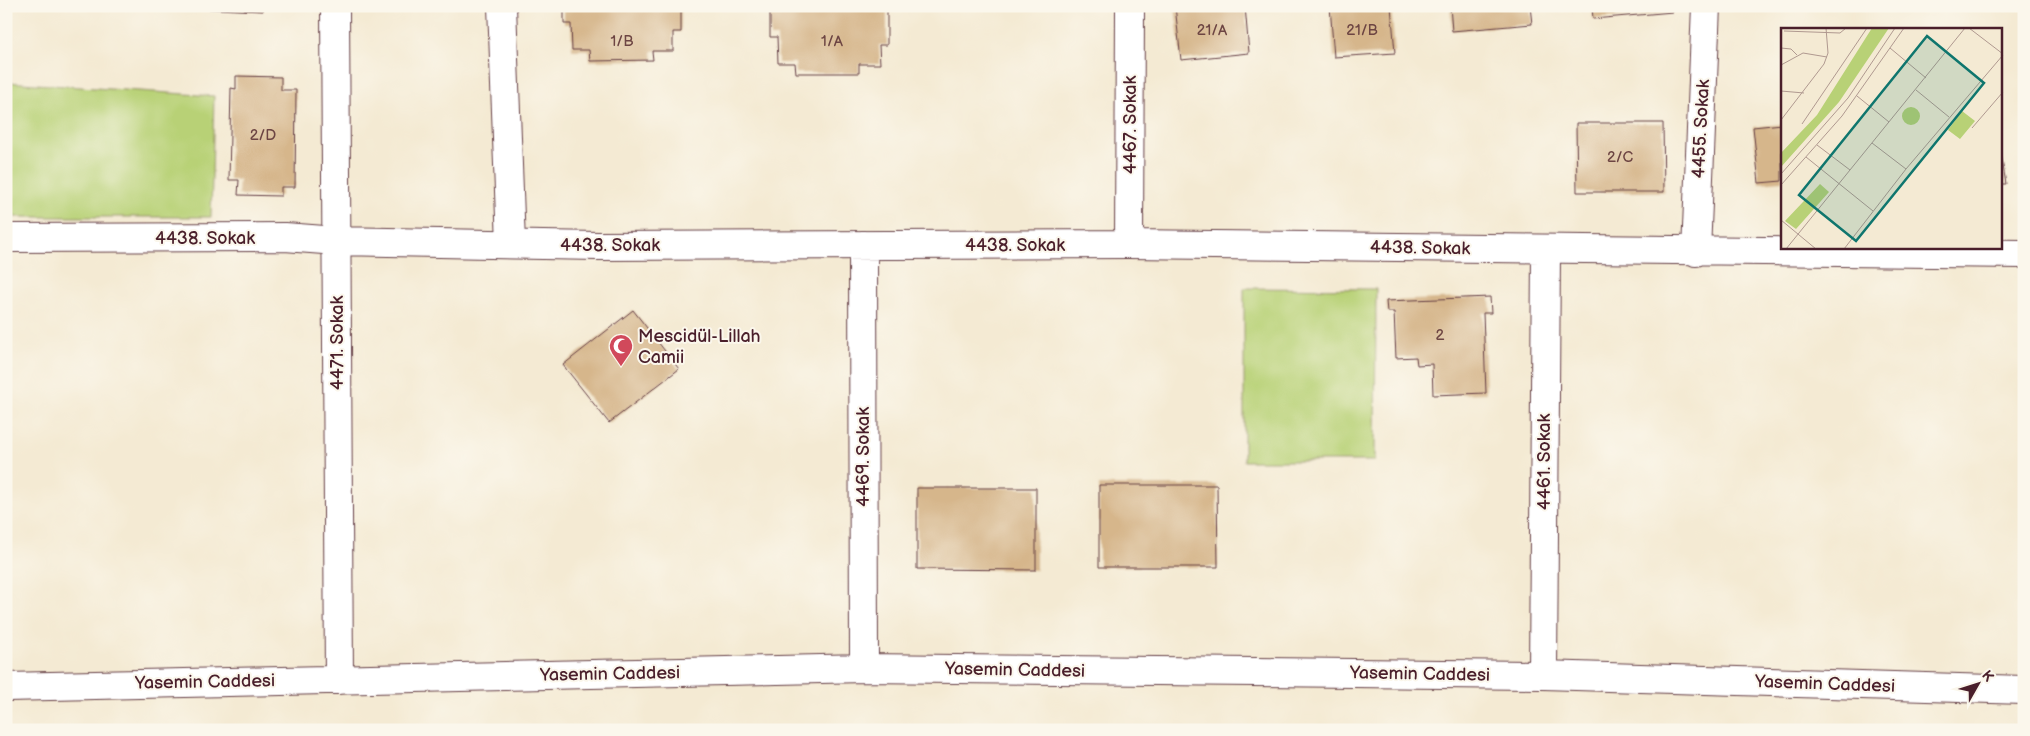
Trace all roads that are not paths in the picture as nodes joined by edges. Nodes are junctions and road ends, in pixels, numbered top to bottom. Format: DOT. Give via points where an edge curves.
graph roads {
  1 [pos="335,6"];
  2 [pos="502,6"];
  3 [pos="1130,6"];
  4 [pos="1706,6"];
  5 [pos="6,238"];
  6 [pos="337,241"];
  7 [pos="511,244"];
  8 [pos="1129,244"];
  9 [pos="863,245"];
  10 [pos="1546,250"];
  11 [pos="1696,252"];
  12 [pos="2024,254"];
  13 [pos="864,668"];
  14 [pos="1543,675"];
  15 [pos="339,680"];
  16 [pos="6,687"];
  17 [pos="2024,690"];
  1 -- 6 [label="street, 4471. Sokak"];
  2 -- 7 [label="street"];
  3 -- 8 [label="street, 4467. Sokak"];
  4 -- 11 [label="street, 4455. Sokak"];
  5 -- 6 [label="street, 4438. Sokak" via="285,237"];
  6 -- 7 [label="street, 4438. Sokak"];
  6 -- 15 [label="street, 4471. Sokak"];
  7 -- 9 [label="street, 4438. Sokak"];
  8 -- 9 [label="street, 4438. Sokak"];
  8 -- 10 [label="street, 4438. Sokak"];
  9 -- 13 [label="street, 4469. Sokak"];
  10 -- 11 [label="street, 4438. Sokak"];
  10 -- 14 [label="street, 4461. Sokak"];
  11 -- 12 [label="street, 4438. Sokak"];
  13 -- 14 [label="street, Yasemin Caddesi"];
  13 -- 15 [label="street, Yasemin Caddesi"];
  14 -- 17 [label="street, Yasemin Caddesi"];
  15 -- 16 [label="street, Yasemin Caddesi"];
}
